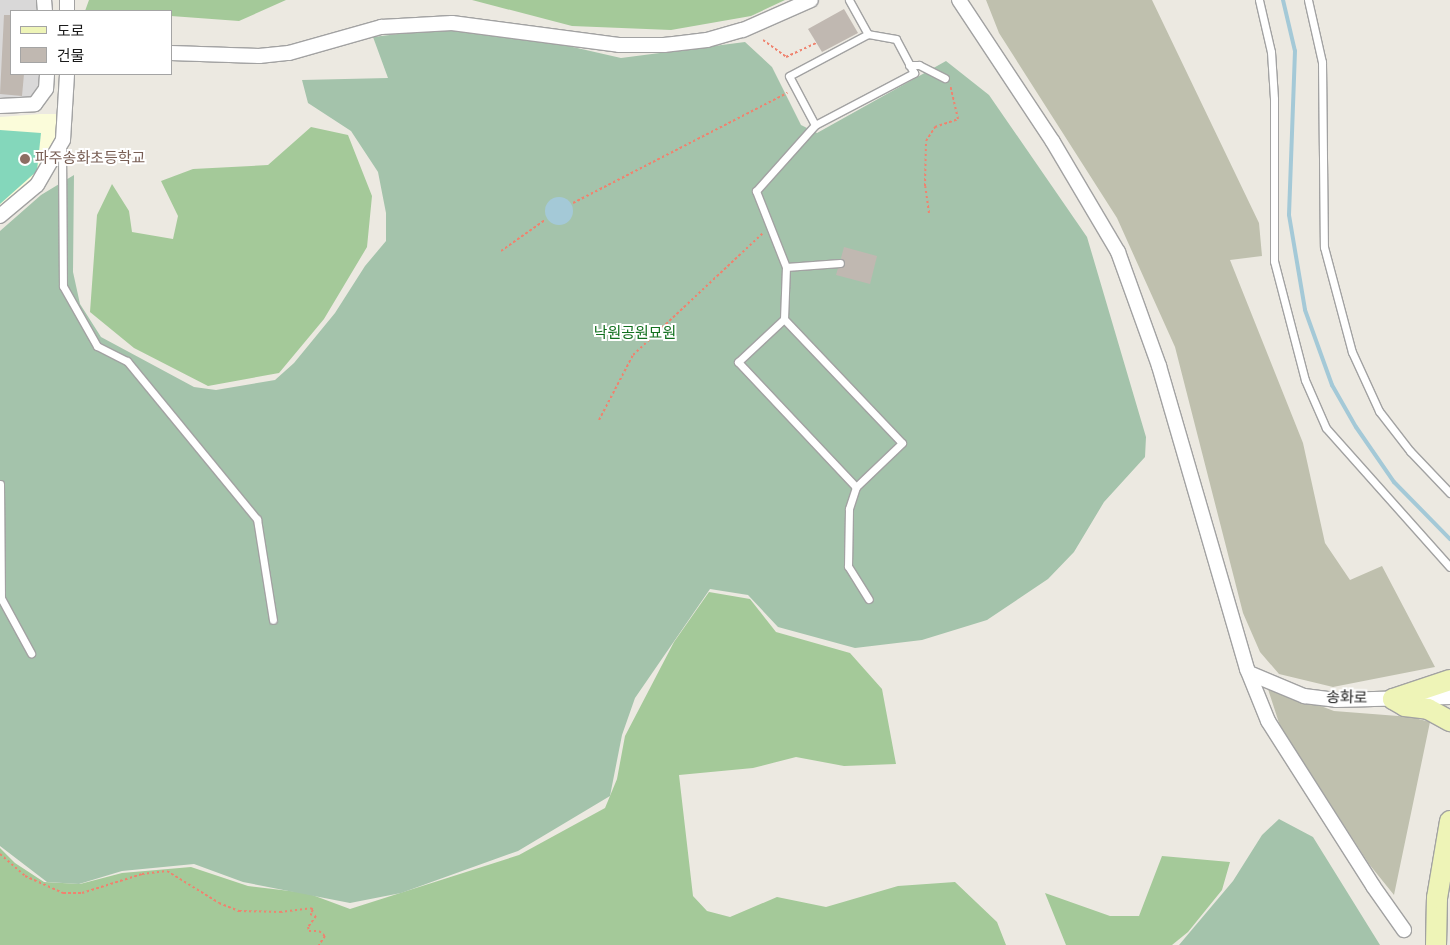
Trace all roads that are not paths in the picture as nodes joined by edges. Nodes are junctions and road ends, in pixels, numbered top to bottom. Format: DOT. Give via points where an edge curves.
graph roads {
  1 [pos="811,0"];
  2 [pos="849,0"];
  3 [pos="959,0"];
  4 [pos="1258,0"];
  5 [pos="1308,0"];
  6 [pos="868,34"];
  7 [pos="172,53"];
  8 [pos="909,65"];
  9 [pos="47,75"];
  10 [pos="67,75"];
  11 [pos="945,78"];
  12 [pos="0,106"];
  13 [pos="815,125"];
  14 [pos="63,140"];
  15 [pos="0,216"];
  16 [pos="840,263"];
  17 [pos="786,267"];
  18 [pos="784,319"];
  19 [pos="0,484"];
  20 [pos="856,487"];
  21 [pos="1450,493"];
  22 [pos="1450,567"];
  23 [pos="869,598"];
  24 [pos="273,620"];
  25 [pos="31,654"];
  26 [pos="1249,674"];
  27 [pos="1450,680"];
  28 [pos="1450,697"];
  29 [pos="1392,699"];
  30 [pos="1450,721"];
  31 [pos="1450,821"];
  32 [pos="1404,930"];
  33 [pos="1436,945"];
  1 -- 7 [label="street" via="743,30 707,40 664,45 619,46 452,23 381,26 289,53 242,56"];
  2 -- 6 [label="lane"];
  3 -- 26 [label="street" via="1053,142 1118,252 1178,425"];
  4 -- 22 [label="lane" via="1271,52 1274,99 1274,260 1305,380 1326,428"];
  5 -- 21 [label="lane" via="1322,62 1321,224 1352,352 1380,411 1410,451"];
  6 -- 8 [label="lane" via="896,39"];
  6 -- 13 [label="lane" via="789,76"];
  8 -- 11 [label="lane" via="919,64"];
  8 -- 13 [label="lane" via="914,73"];
  9 -- 12 [label="street" via="46,90 35,104"];
  10 -- 14 [label="street"];
  13 -- 17 [label="lane" via="756,191"];
  14 -- 15 [label="street" via="37,185"];
  14 -- 24 [label="lane" via="63,286 97,346 127,361 257,519"];
  16 -- 17 [label="lane"];
  17 -- 18 [label="lane"];
  18 -- 20 [label="lane" via="902,443"];
  18 -- 20 [label="lane" via="738,362"];
  19 -- 25 [label="lane" via="1,598"];
  20 -- 23 [label="lane" via="849,509 848,566"];
  26 -- 29 [label="street, 송화로" via="1304,696 1336,700"];
  26 -- 32 [label="street" via="1268,721"];
  27 -- 29 [label="main road"];
  28 -- 29 [label="street, 송화로"];
  29 -- 30 [label="main road" via="1405,706 1428,709"];
  31 -- 33 [label="main road" via="1437,898"];
}
